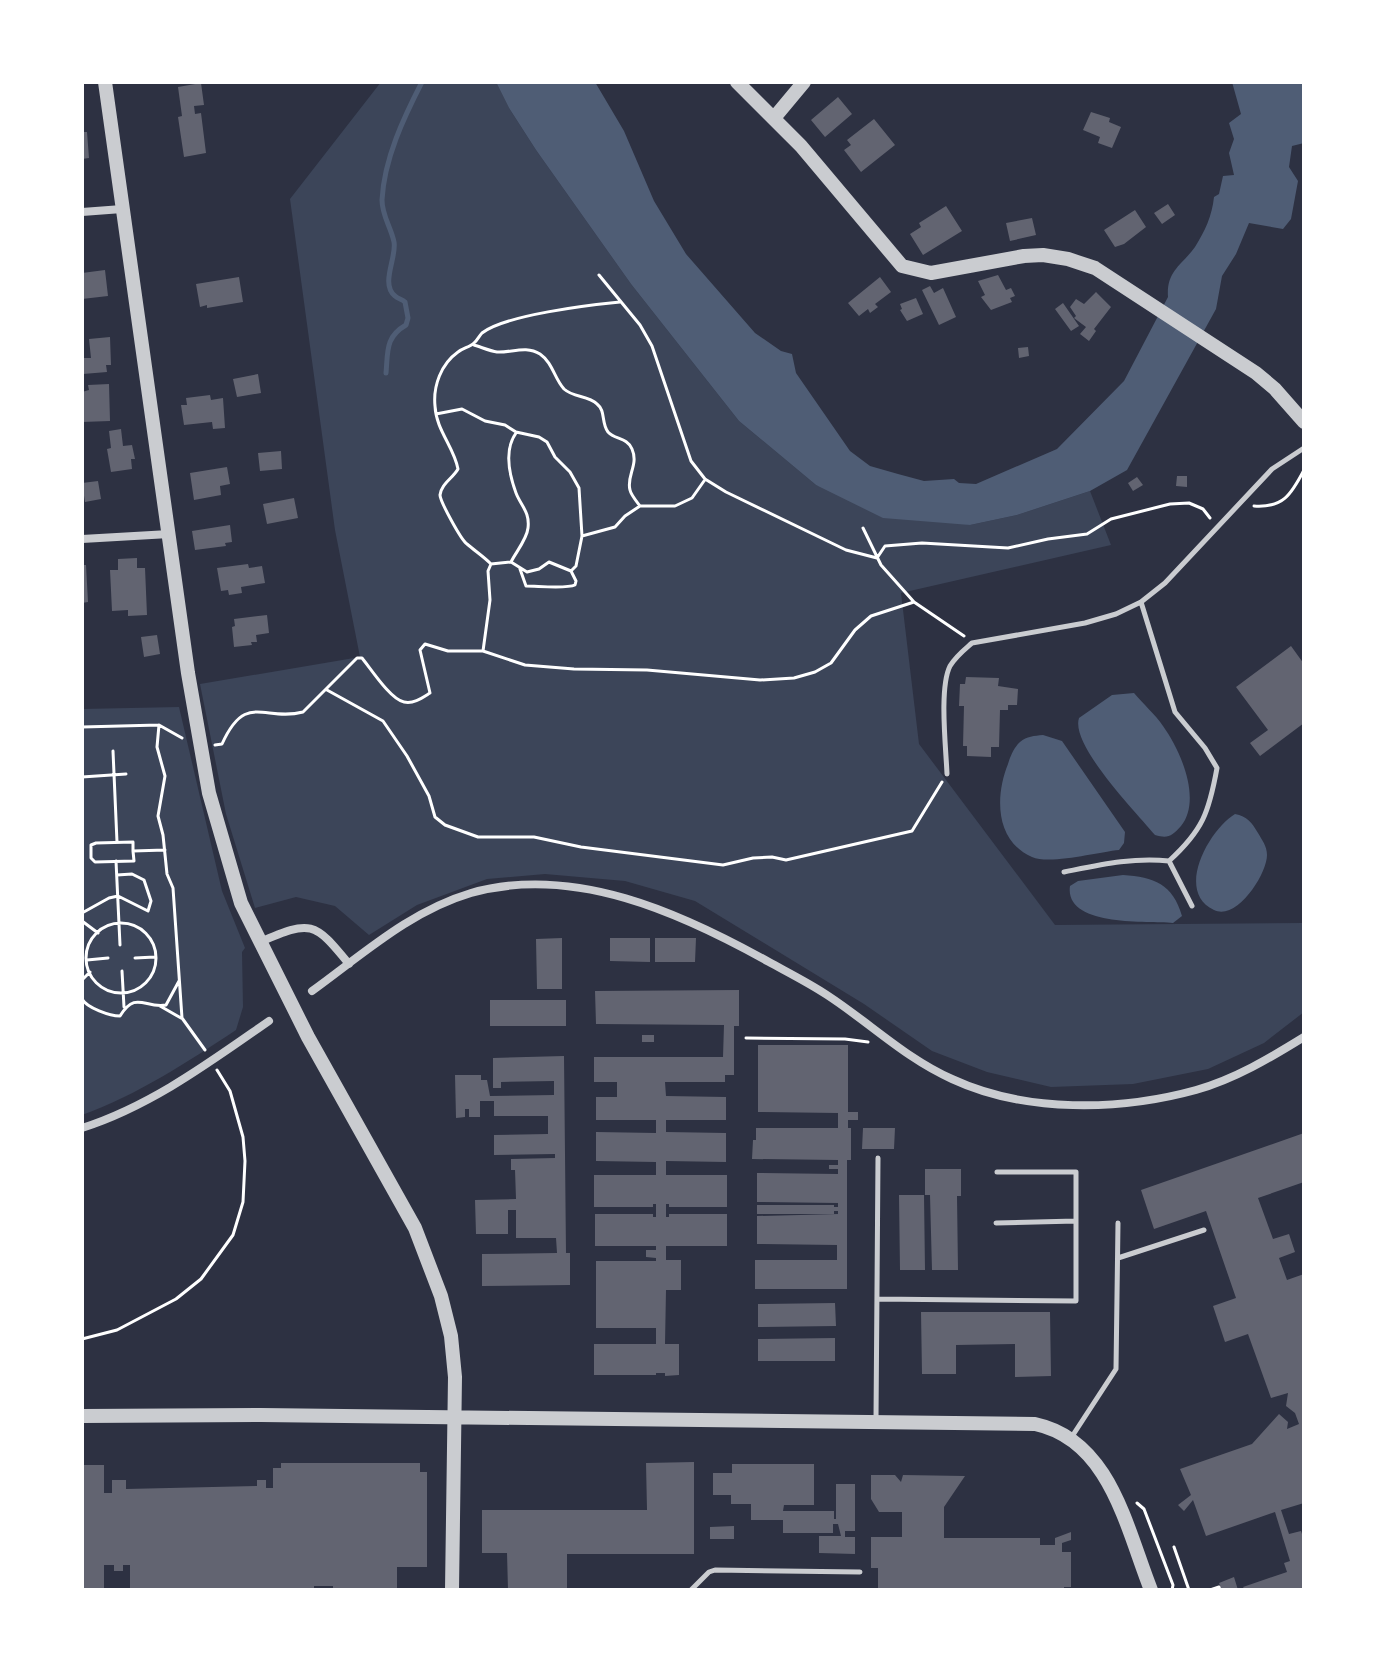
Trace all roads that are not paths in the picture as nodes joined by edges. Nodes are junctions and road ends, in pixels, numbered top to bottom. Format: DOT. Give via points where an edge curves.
graph roads {
  1 [pos="105,82"];
  2 [pos="737,82"];
  3 [pos="804,82"];
  4 [pos="774,118"];
  5 [pos="122,209"];
  6 [pos="82,212"];
  7 [pos="1304,422"];
  8 [pos="1304,448"];
  9 [pos="170,534"];
  10 [pos="82,539"];
  11 [pos="1141,602"];
  12 [pos="947,774"];
  13 [pos="1169,861"];
  14 [pos="1064,872"];
  15 [pos="1192,906"];
  16 [pos="260,942"];
  17 [pos="349,964"];
  18 [pos="312,991"];
  19 [pos="269,1021"];
  20 [pos="1304,1037"];
  21 [pos="82,1128"];
  22 [pos="878,1158"];
  23 [pos="997,1172"];
  24 [pos="1076,1221"];
  25 [pos="996,1223"];
  26 [pos="1118,1223"];
  27 [pos="1204,1230"];
  28 [pos="1118,1258"];
  29 [pos="877,1299"];
  30 [pos="82,1416"];
  31 [pos="456,1418"];
  32 [pos="876,1421"];
  33 [pos="1071,1438"];
  34 [pos="860,1572"];
  35 [pos="452,1590"];
  36 [pos="691,1590"];
  37 [pos="1151,1590"];
  1 -- 5 [label="street"];
  2 -- 4 [label="street"];
  3 -- 4 [label="street"];
  4 -- 7 [label="street" via="902,266 931,273 1043,255 1095,268 1241,363 1275,389"];
  5 -- 6 [label="street"];
  5 -- 9 [label="street"];
  8 -- 11 [label="lane" via="1272,469"];
  9 -- 10 [label="street"];
  9 -- 16 [label="street" via="209,793 241,903"];
  11 -- 12 [label="lane" via="1085,623 972,643 959,654 945,684"];
  11 -- 13 [label="lane" via="1175,712 1217,768 1211,805 1195,835"];
  13 -- 14 [label="lane" via="1112,862"];
  13 -- 15 [label="lane"];
  16 -- 17 [label="street" via="306,927 327,937"];
  16 -- 31 [label="street" via="428,1257 451,1336"];
  17 -- 18 [label="street"];
  17 -- 20 [label="street" via="414,918 469,894 517,885 560,887 643,902 683,917 824,993 892,1045 955,1081 985,1091 1047,1103 1155,1098 1240,1073"];
  19 -- 21 [label="street" via="149,1099"];
  22 -- 29 [label="lane"];
  23 -- 24 [label="lane" via="1076,1172"];
  24 -- 25 [label="lane"];
  24 -- 29 [label="lane" via="1076,1301"];
  26 -- 28 [label="lane"];
  27 -- 28 [label="lane"];
  28 -- 33 [label="lane" via="1116,1369"];
  29 -- 32 [label="lane"];
  30 -- 31 [label="street"];
  31 -- 32 [label="street"];
  31 -- 35 [label="street"];
  32 -- 33 [label="street" via="1035,1424"];
  33 -- 37 [label="street" via="1094,1459 1109,1483"];
  34 -- 36 [label="lane" via="715,1570"];
}
